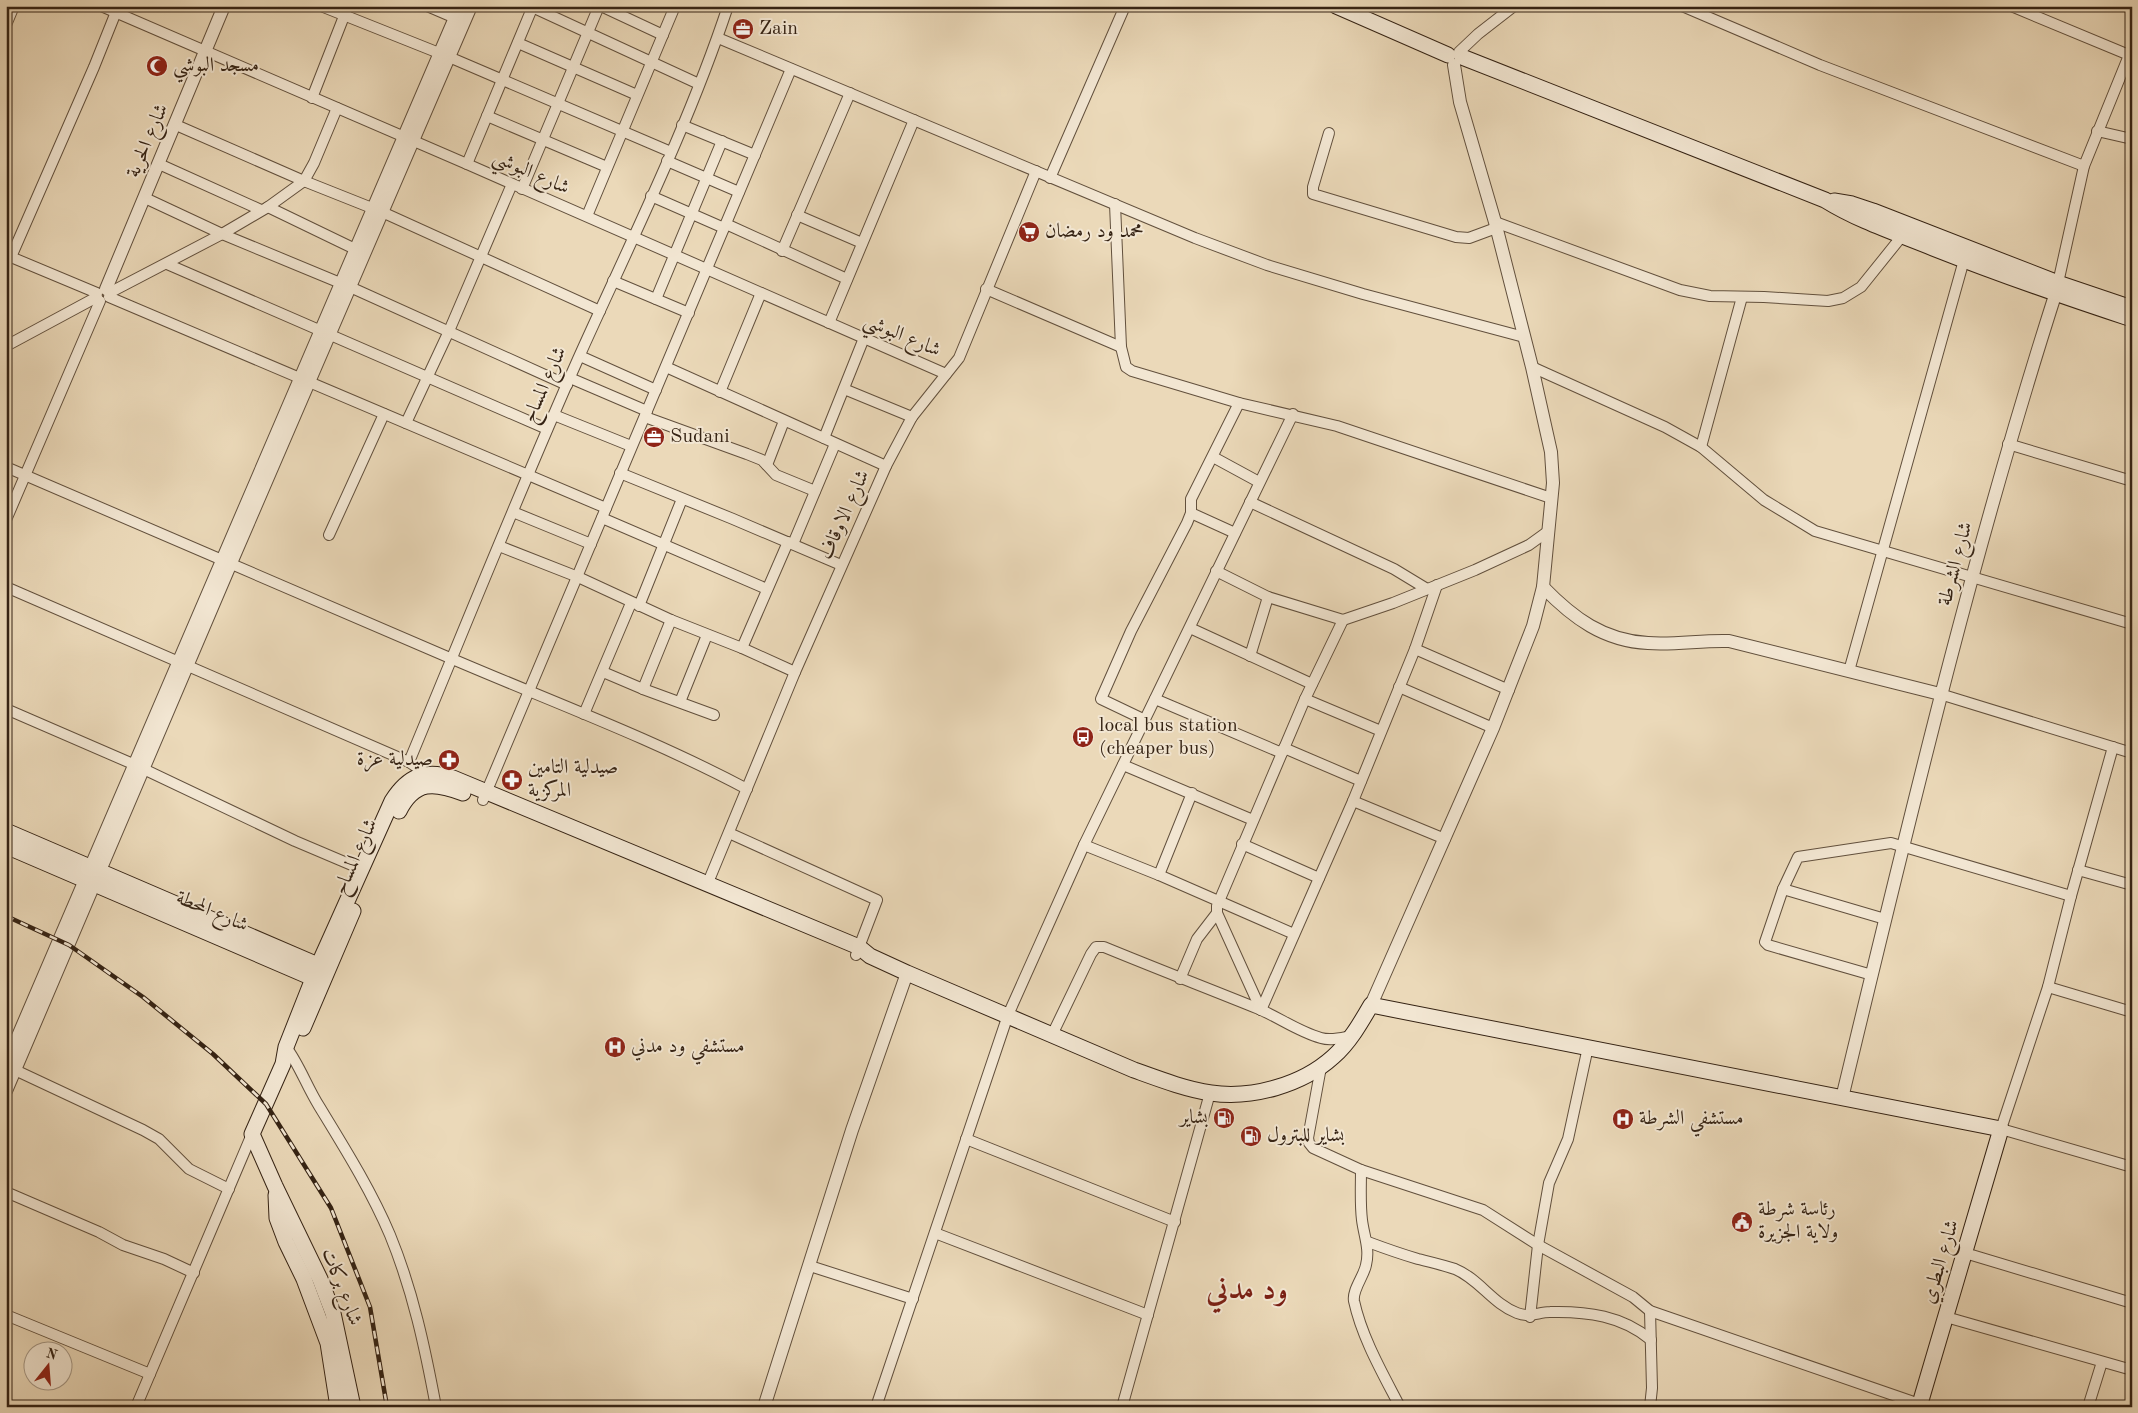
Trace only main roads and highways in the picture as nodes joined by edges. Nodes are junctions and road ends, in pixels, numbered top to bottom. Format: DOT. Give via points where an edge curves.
graph roads {
  1 [pos="1336,6"];
  2 [pos="1825,200"];
  3 [pos="2057,289"];
  4 [pos="2132,308"];
  5 [pos="2132,319"];
  6 [pos="428,779"];
  7 [pos="6,831"];
  8 [pos="6,846"];
  9 [pos="645,864"];
  10 [pos="92,876"];
  11 [pos="862,953"];
  12 [pos="320,974"];
  13 [pos="275,1186"];
  14 [pos="1922,1406"];
  15 [pos="338,1407"];
  16 [pos="353,1407"];
  1 -- 2 [label="main road" via="1456,57"];
  2 -- 3 [label="main road" via="1857,218 1964,260"];
  2 -- 3 [label="main road" via="1873,211"];
  3 -- 4 [label="main road"];
  3 -- 5 [label="main road"];
  6 -- 9 [label="main road" via="484,796"];
  6 -- 12 [label="main road, شارع المساح" via="401,806"];
  6 -- 12 [label="main road, شارع المساح" via="415,778 398,793 361,869"];
  7 -- 10 [label="main road"];
  8 -- 10 [label="main road"];
  9 -- 11 [label="main road"];
  9 -- 11 [label="main road" via="707,885"];
  10 -- 12 [label="main road, شارع المحطة"];
  11 -- 14 [label="main road, شارع البطري" via="1152,1076 1210,1093 1262,1091 1293,1081 1321,1066 1342,1048 1371,1005 2001,1129"];
  12 -- 13 [label="main road, شارع بركات" via="252,1134"];
  13 -- 15 [label="main road, شارع بركات" via="277,1218 328,1343"];
  13 -- 16 [label="main road, شارع بركات" via="333,1313"];
}
